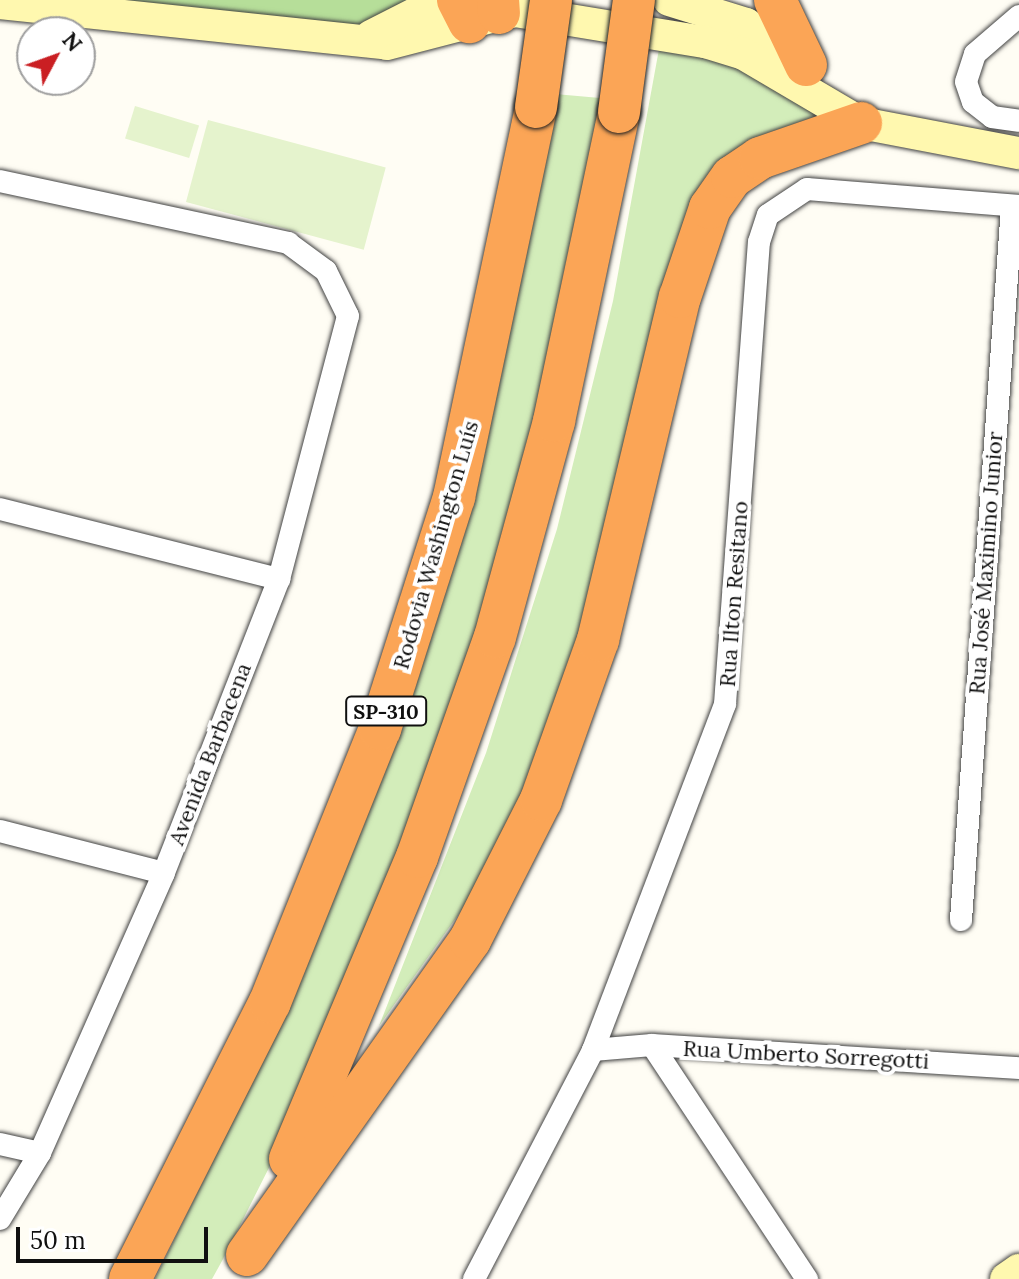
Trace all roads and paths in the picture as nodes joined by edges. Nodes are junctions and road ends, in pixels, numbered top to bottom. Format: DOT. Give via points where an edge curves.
graph roads {
  1 [pos="551,0"];
  2 [pos="634,0"];
  3 [pos="669,0"];
  4 [pos="775,0"];
  5 [pos="0,3"];
  6 [pos="473,7"];
  7 [pos="1019,16"];
  8 [pos="806,65"];
  9 [pos="1019,121"];
  10 [pos="861,123"];
  11 [pos="1019,153"];
  12 [pos="0,181"];
  13 [pos="1015,206"];
  14 [pos="0,509"];
  15 [pos="279,579"];
  16 [pos="0,831"];
  17 [pos="164,873"];
  18 [pos="961,920"];
  19 [pos="652,1045"];
  20 [pos="593,1050"];
  21 [pos="1019,1068"];
  22 [pos="0,1144"];
  23 [pos="40,1153"];
  24 [pos="0,1219"];
  25 [pos="240,1267"];
  26 [pos="1019,1270"];
  27 [pos="130,1279"];
  28 [pos="474,1279"];
  29 [pos="807,1279"];
  30 [pos="1006,1279"];
  1 -- 27 [label="highway, Rodovia Washington Luís / SP-310, bridge" via="536,107 457,483 380,729 270,1002"];
  2 -- 25 [label="highway, bridge" via="619,112 554,421 495,637 417,857"];
  3 -- 8 [label="main road" via="746,24"];
  4 -- 8 [label="highway"];
  5 -- 6 [label="main road" via="357,42 414,41"];
  6 -- 10 [label="main road" via="678,37 742,53"];
  7 -- 9 [label="street" via="975,54 966,82 973,102 992,117"];
  8 -- 10 [label="main road"];
  10 -- 11 [label="main road"];
  10 -- 25 [label="highway" via="760,158 732,177 710,208 680,297 598,640 541,800 470,940"];
  12 -- 15 [label="street, Avenida Barbacena" via="288,243 326,271 348,316"];
  13 -- 18 [label="street, Rua José Maximino Junior"];
  13 -- 20 [label="street, Rua Ilton Resitano" via="807,189 768,215 759,242 725,704"];
  14 -- 15 [label="street"];
  15 -- 17 [label="street, Avenida Barbacena"];
  16 -- 17 [label="street"];
  17 -- 23 [label="street, Avenida Barbacena"];
  19 -- 20 [label="street, Rua Umberto Sorregotti"];
  19 -- 21 [label="street, Rua Umberto Sorregotti"];
  19 -- 29 [label="street"];
  20 -- 28 [label="street, Rua Ilton Resitano"];
  22 -- 23 [label="street"];
  23 -- 24 [label="street, Avenida Barbacena"];
  26 -- 30 [label="main road"];
}
